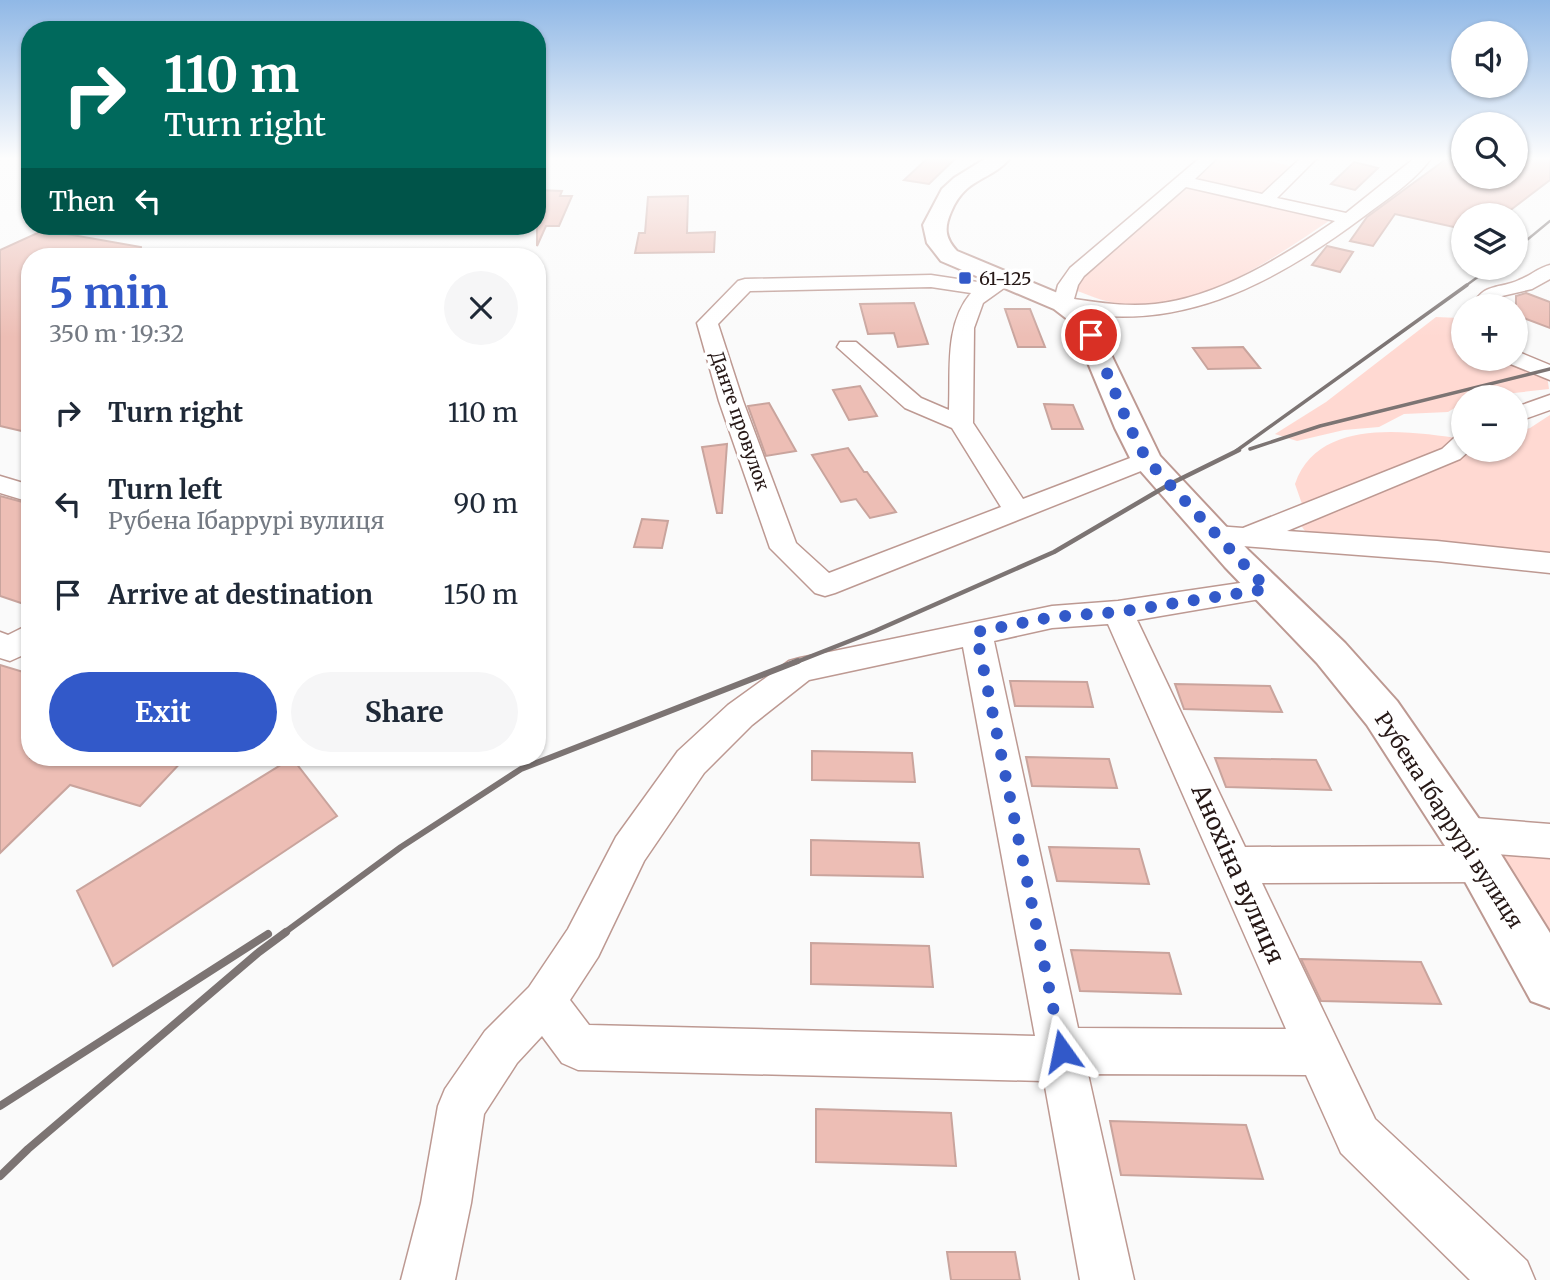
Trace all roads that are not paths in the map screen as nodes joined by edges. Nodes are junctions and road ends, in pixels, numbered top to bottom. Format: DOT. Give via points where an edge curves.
graph roads {
  1 [pos="938,217"];
  2 [pos="1140,217"];
  3 [pos="1340,217"];
  4 [pos="1353,217"];
  5 [pos="1350,219"];
  6 [pos="1550,271"];
  7 [pos="1006,281"];
  8 [pos="983,289"];
  9 [pos="1491,294"];
  10 [pos="1063,304"];
  11 [pos="848,347"];
  12 [pos="1528,363"];
  13 [pos="1550,373"];
  14 [pos="1550,402"];
  15 [pos="1528,410"];
  16 [pos="961,423"];
  17 [pos="1451,454"];
  18 [pos="1147,460"];
  19 [pos="0,484"];
  20 [pos="21,491"];
  21 [pos="1016,509"];
  22 [pos="1232,536"];
  23 [pos="1550,563"];
  24 [pos="1267,589"];
  25 [pos="1118,612"];
  26 [pos="976,632"];
  27 [pos="21,642"];
  28 [pos="0,644"];
  29 [pos="1550,841"];
  30 [pos="1472,849"];
  31 [pos="1235,865"];
  32 [pos="1550,982"];
  33 [pos="544,1002"];
  34 [pos="1318,1052"];
  35 [pos="1063,1055"];
  36 [pos="428,1280"];
  37 [pos="1107,1280"];
  38 [pos="1508,1280"];
  1 -- 7 [label="main road" via="934,225 937,243 950,256"];
  2 -- 10 [label="street" via="1077,272"];
  3 -- 5 [label="street"];
  4 -- 5 [label="street"];
  5 -- 10 [label="street" via="1258,275 1167,309 1119,311"];
  6 -- 9 [label="street" via="1524,286"];
  7 -- 8 [label="street, Данте провулок"];
  7 -- 10 [label="main road"];
  8 -- 16 [label="street" via="963,328"];
  8 -- 21 [label="street, Данте провулок" via="931,281 745,285 707,323 784,548 825,586"];
  10 -- 18 [label="main road, Рубена Ібаррурі вулиця" via="1082,318"];
  11 -- 16 [label="street" via="913,403"];
  12 -- 13 [label="street"];
  14 -- 15 [label="street"];
  16 -- 21 [label="street"];
  17 -- 22 [label="street"];
  18 -- 21 [label="street, Данте провулок"];
  18 -- 22 [label="main road, Рубена Ібаррурі вулиця"];
  19 -- 20 [label="street"];
  22 -- 23 [label="street"];
  22 -- 24 [label="main road, Рубена Ібаррурі вулиця"];
  24 -- 25 [label="street"];
  24 -- 30 [label="main road, Рубена Ібаррурі вулиця" via="1382,713"];
  25 -- 26 [label="street" via="1052,617"];
  25 -- 31 [label="street, Анохіна вулиця"];
  26 -- 33 [label="street" via="800,670 740,715 691,762 630,849 583,943"];
  26 -- 35 [label="street"];
  27 -- 28 [label="street" via="10,649"];
  29 -- 30 [label="street"];
  30 -- 31 [label="street"];
  30 -- 32 [label="main road, Рубена Ібаррурі вулиця"];
  31 -- 34 [label="street, Анохіна вулиця"];
  33 -- 35 [label="street" via="578,1047"];
  33 -- 36 [label="street" via="501,1047 462,1106"];
  34 -- 35 [label="street"];
  34 -- 38 [label="street, Анохіна вулиця" via="1358,1136"];
  35 -- 37 [label="street"];
}
